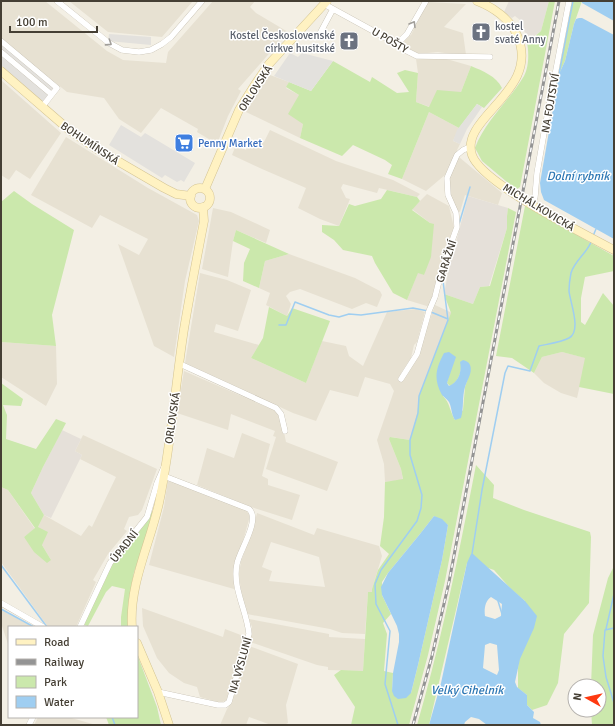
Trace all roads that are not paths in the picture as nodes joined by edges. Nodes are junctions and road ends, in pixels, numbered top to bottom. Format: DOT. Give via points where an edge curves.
graph roads {
  1 [pos="57,1"];
  2 [pos="202,1"];
  3 [pos="426,1"];
  4 [pos="477,1"];
  5 [pos="569,1"];
  6 [pos="326,2"];
  7 [pos="333,9"];
  8 [pos="318,37"];
  9 [pos="1,41"];
  10 [pos="397,44"];
  11 [pos="1,52"];
  12 [pos="490,57"];
  13 [pos="1,71"];
  14 [pos="51,94"];
  15 [pos="42,107"];
  16 [pos="470,147"];
  17 [pos="205,189"];
  18 [pos="191,196"];
  19 [pos="532,205"];
  20 [pos="203,207"];
  21 [pos="614,250"];
  22 [pos="180,364"];
  23 [pos="401,379"];
  24 [pos="285,431"];
  25 [pos="165,465"];
  26 [pos="164,476"];
  27 [pos="1,604"];
  28 [pos="41,626"];
  29 [pos="80,626"];
  30 [pos="132,626"];
  31 [pos="138,645"];
  32 [pos="158,692"];
  33 [pos="169,725"];
  1 -- 2 [label="street, one-way" via="109,43 122,50 139,52 145,52 171,37"];
  10 -- 3 [label="street, one-way" via="407,34"];
  4 -- 16 [label="main road" via="493,9 511,24 520,42 522,56 517,79 479,126"];
  5 -- 19 [label="street, NA FOJTSTVÍ"];
  6 -- 7 [label="street, U POŠTY"];
  6 -- 17 [label="main road, ORLOVSKÁ" via="269,64 256,83 239,110"];
  7 -- 8 [label="street"];
  7 -- 10 [label="street, U POŠTY"];
  9 -- 14 [label="street" via="56,88"];
  10 -- 12 [label="street, U POŠTY" via="417,56"];
  11 -- 14 [label="street"];
  13 -- 15 [label="main road, BOHUMÍNSKÁ"];
  14 -- 15 [label="street"];
  15 -- 18 [label="main road, BOHUMÍNSKÁ" via="103,153 176,194"];
  16 -- 19 [label="main road, MICHÁLKOVICKÁ" via="474,160 483,170"];
  16 -- 23 [label="street, GARÁŽNÍ" via="457,155 447,178 448,195 456,214 457,227 416,354"];
  17 -- 18 [label="main road" via="196,189"];
  17 -- 20 [label="main road" via="210,197"];
  18 -- 20 [label="main road" via="194,205"];
  19 -- 21 [label="main road, MICHÁLKOVICKÁ"];
  20 -- 22 [label="main road, ORLOVSKÁ" via="204,222"];
  22 -- 24 [label="street" via="276,408 281,414"];
  22 -- 25 [label="main road, ORLOVSKÁ"];
  25 -- 26 [label="main road, ORLOVSKÁ"];
  25 -- 29 [label="street, ÚPADNÍ" via="147,517 110,564"];
  26 -- 30 [label="main road, ORLOVSKÁ" via="154,523 135,588"];
  26 -- 32 [label="street, NA VÝSLUNÍ" via="249,509 253,515 252,525 237,564 239,596 249,634 229,702 218,705"];
  27 -- 28 [label="street"];
  31 -- 32 [label="main road"];
  32 -- 33 [label="main road"];
}
